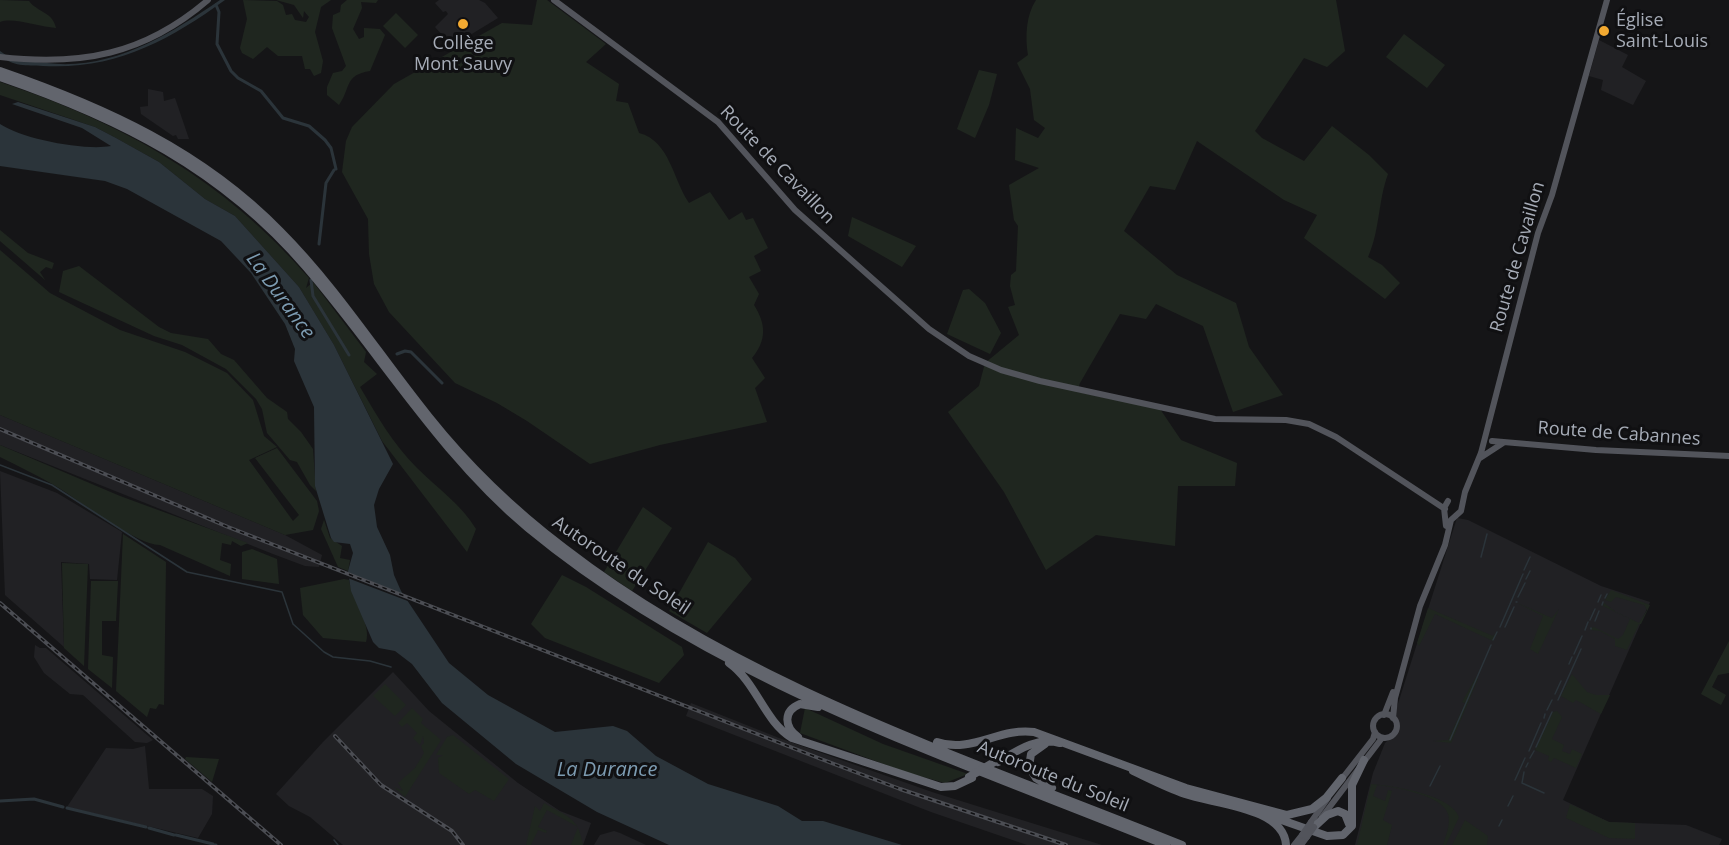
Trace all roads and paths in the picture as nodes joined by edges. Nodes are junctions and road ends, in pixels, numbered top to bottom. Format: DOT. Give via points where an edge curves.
graph roads {
  1 [pos="207,0"];
  2 [pos="554,0"];
  3 [pos="1607,0"];
  4 [pos="0,57"];
  5 [pos="0,71"];
  6 [pos="0,77"];
  7 [pos="1488,445"];
  8 [pos="1729,456"];
  9 [pos="1433,500"];
  10 [pos="1448,501"];
  11 [pos="1459,502"];
  12 [pos="1445,511"];
  13 [pos="1454,516"];
  14 [pos="685,636"];
  15 [pos="834,703"];
  16 [pos="840,712"];
  17 [pos="1384,715"];
  18 [pos="1393,718"];
  19 [pos="1375,732"];
  20 [pos="1382,738"];
  21 [pos="1072,746"];
  22 [pos="1364,760"];
  23 [pos="971,777"];
  24 [pos="1342,778"];
  25 [pos="1250,808"];
  26 [pos="1110,816"];
  27 [pos="1315,824"];
  28 [pos="1305,836"];
  29 [pos="1166,845"];
  30 [pos="1182,845"];
  31 [pos="1286,845"];
  32 [pos="1294,845"];
  33 [pos="1301,845"];
  1 -- 4 [label="main road" via="173,26 111,54 54,61"];
  2 -- 9 [label="main road, Route de Cavaillon" via="718,122 795,210 936,333 984,363 1040,381 1215,418 1309,424 1336,437"];
  3 -- 7 [label="main road, Route de Cavaillon" via="1551,200 1538,233 1488,429"];
  5 -- 15 [label="highway, Autoroute du Soleil" via="77,98 124,120 184,153 229,185 308,260 438,428 530,521 598,574 675,623"];
  6 -- 14 [label="highway, Autoroute du Soleil" via="135,131 190,164 252,212 303,264 468,471 525,525 594,579"];
  7 -- 8 [label="main road, Route de Cabannes" via="1507,442"];
  7 -- 11 [label="main road, Route de Cavaillon"];
  9 -- 10 [label="main road"];
  9 -- 12 [label="main road, Route de Cavaillon"];
  10 -- 11 [label="main road"];
  10 -- 12 [label="main road"];
  11 -- 13 [label="main road, Route de Cavaillon" via="1460,513"];
  12 -- 13 [label="main road, Route de Cavaillon"];
  12 -- 17 [label="main road" via="1442,540 1418,601"];
  13 -- 18 [label="main road" via="1420,606"];
  14 -- 16 [label="highway, Autoroute du Soleil"];
  14 -- 23 [label="highway" via="746,677 775,723 792,738 941,787 955,786"];
  15 -- 21 [label="highway" via="943,744 969,745 1016,730 1049,735"];
  15 -- 26 [label="highway, Autoroute du Soleil"];
  16 -- 23 [label="highway" via="800,704 789,712 786,722 802,740 933,783 954,784"];
  16 -- 29 [label="highway, Autoroute du Soleil"];
  17 -- 18 [label="main road"];
  17 -- 19 [label="main road" via="1375,722"];
  18 -- 20 [label="main road" via="1396,731"];
  19 -- 20 [label="main road"];
  19 -- 24 [label="main road"];
  20 -- 22 [label="main road"];
  21 -- 23 [label="highway, bridge" via="1037,740"];
  21 -- 25 [label="highway"];
  21 -- 26 [label="highway" via="1041,745 1031,754 1031,771 1047,786"];
  22 -- 25 [label="highway" via="1352,785 1352,826 1342,835 1327,836"];
  22 -- 27 [label="main road"];
  24 -- 25 [label="highway" via="1320,804 1305,813 1287,815"];
  24 -- 27 [label="main road"];
  25 -- 27 [label="highway" via="1328,834 1344,832 1349,822 1338,811"];
  25 -- 31 [label="highway" via="1280,827"];
  26 -- 30 [label="highway, Autoroute du Soleil"];
  27 -- 28 [label="main road, bridge"];
  28 -- 32 [label="main road"];
  28 -- 33 [label="main road"];
}
